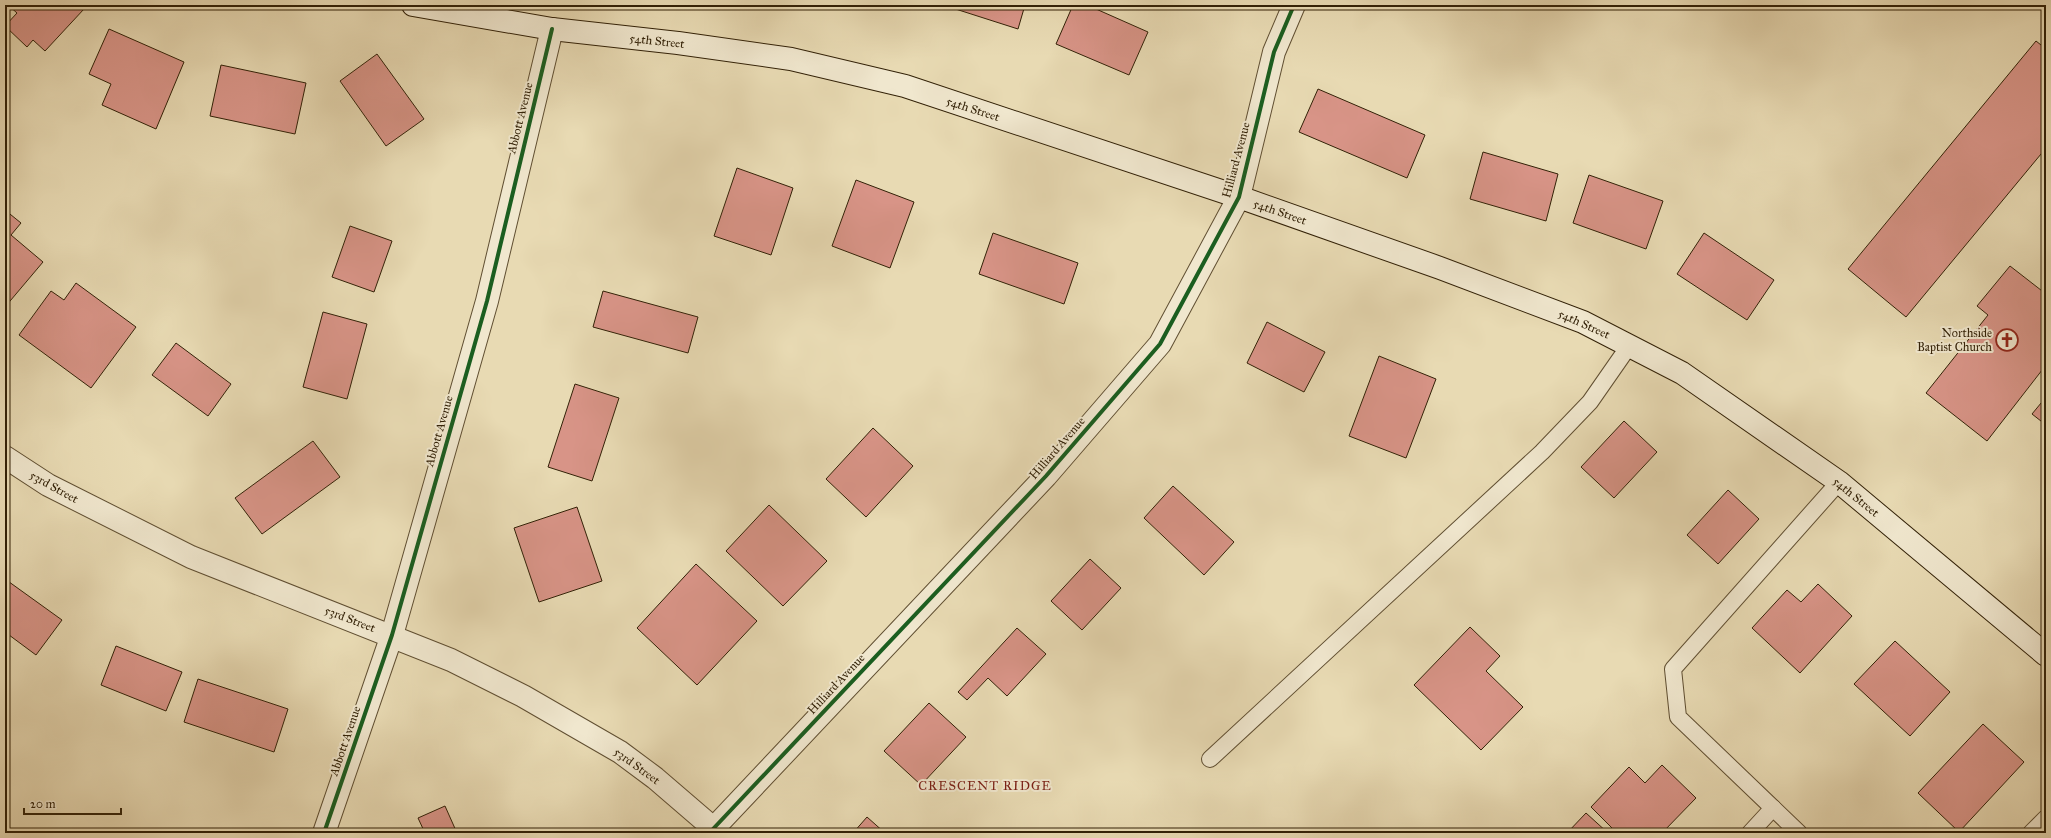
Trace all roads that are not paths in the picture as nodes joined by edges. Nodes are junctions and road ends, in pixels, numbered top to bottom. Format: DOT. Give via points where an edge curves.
graph roads {
  1 [pos="413,5"];
  2 [pos="1294,5"];
  3 [pos="552,30"];
  4 [pos="1239,197"];
  5 [pos="1629,346"];
  6 [pos="5,457"];
  7 [pos="1839,482"];
  8 [pos="392,635"];
  9 [pos="2046,655"];
  10 [pos="1210,760"];
  11 [pos="1773,808"];
  12 [pos="2046,818"];
  13 [pos="716,831"];
  14 [pos="324,833"];
  15 [pos="1750,833"];
  16 [pos="1799,833"];
  17 [pos="2032,833"];
  1 -- 3 [label="street, 54th Street"];
  2 -- 4 [label="street, Hilliard Avenue" via="1274,52"];
  3 -- 4 [label="street, 54th Street" via="678,43 791,59 890,83"];
  3 -- 8 [label="street, Abbott Avenue" via="486,301"];
  4 -- 5 [label="street, 54th Street" via="1560,313"];
  4 -- 13 [label="street, Hilliard Avenue" via="1160,344 1046,476"];
  5 -- 7 [label="street, 54th Street" via="1682,373"];
  5 -- 10 [label="lane" via="1590,402 1542,452"];
  6 -- 8 [label="street, 53rd Street" via="48,485 191,557"];
  7 -- 9 [label="street, 54th Street"];
  7 -- 11 [label="lane" via="1673,669 1678,718"];
  8 -- 13 [label="street, 53rd Street" via="451,660 523,696 620,752 655,778"];
  8 -- 14 [label="street, Abbott Avenue"];
  11 -- 15 [label="lane"];
  11 -- 16 [label="lane"];
  12 -- 17 [label="lane"];
}
